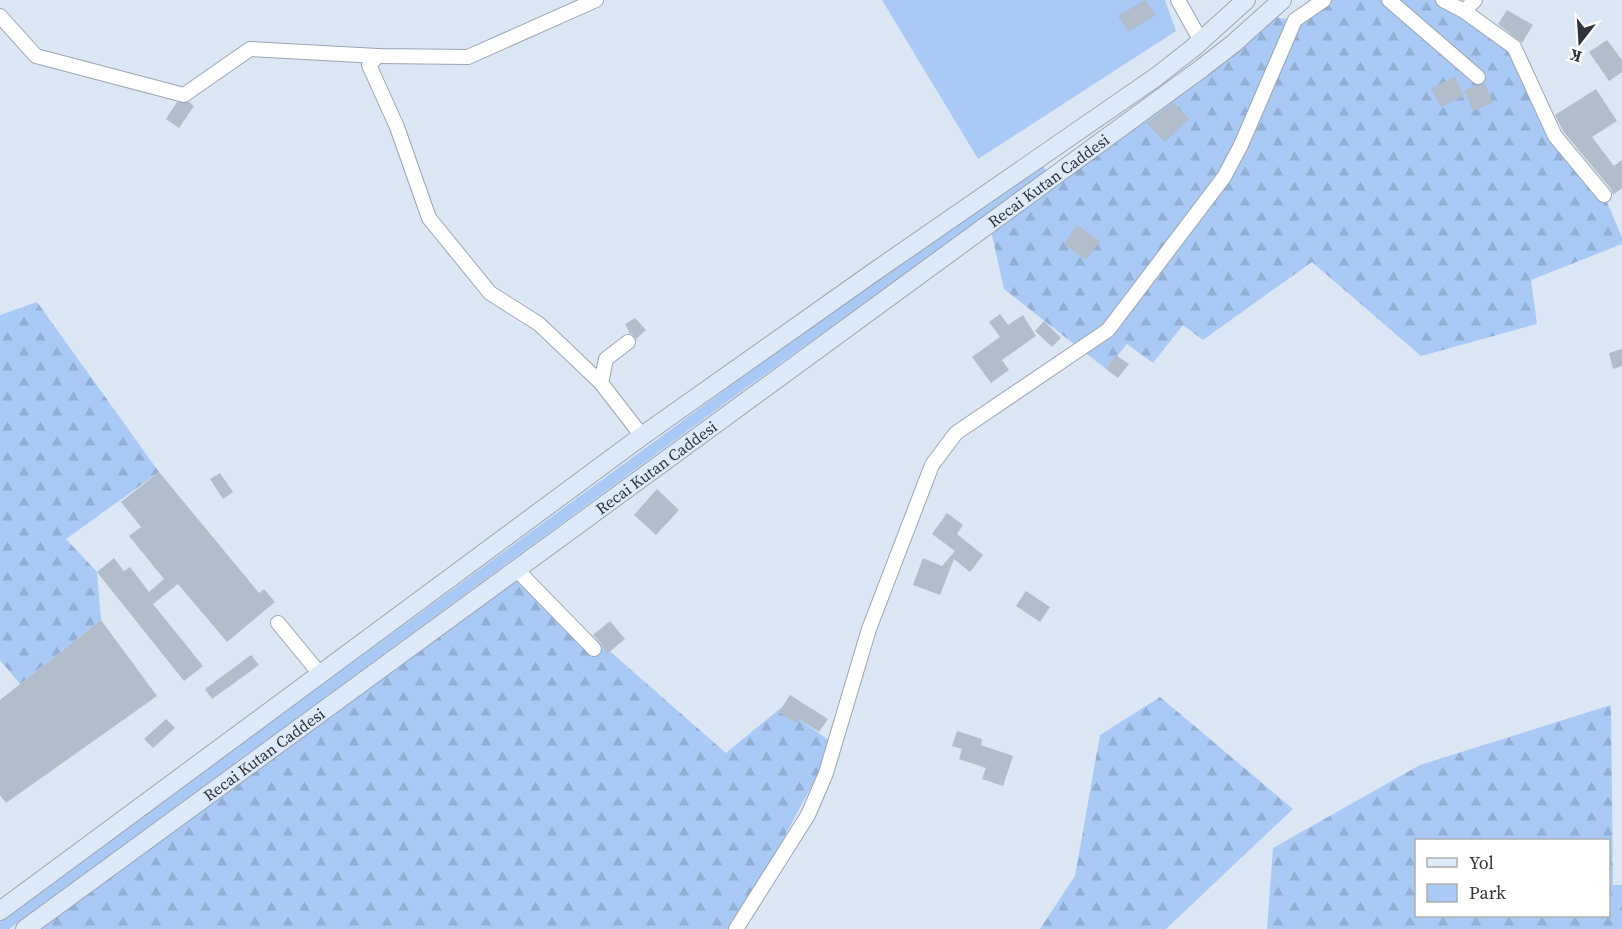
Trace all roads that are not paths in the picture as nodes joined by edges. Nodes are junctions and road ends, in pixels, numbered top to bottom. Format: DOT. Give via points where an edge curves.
graph roads {
  1 [pos="596,0"];
  2 [pos="1179,0"];
  3 [pos="1246,0"];
  4 [pos="1282,0"];
  5 [pos="1324,0"];
  6 [pos="1389,0"];
  7 [pos="1443,0"];
  8 [pos="1474,0"];
  9 [pos="1464,11"];
  10 [pos="0,16"];
  11 [pos="1201,41"];
  12 [pos="378,56"];
  13 [pos="1478,76"];
  14 [pos="1604,195"];
  15 [pos="628,342"];
  16 [pos="601,383"];
  17 [pos="642,436"];
  18 [pos="516,569"];
  19 [pos="278,623"];
  20 [pos="594,649"];
  21 [pos="320,674"];
  22 [pos="0,911"];
  23 [pos="25,929"];
  24 [pos="736,929"];
  1 -- 12 [label="street" via="468,57"];
  2 -- 11 [label="street"];
  3 -- 11 [label="main road, Recai Kutan Caddesi"];
  4 -- 18 [label="main road, Recai Kutan Caddesi" via="1202,68"];
  5 -- 24 [label="street" via="1295,20 1224,177 1108,330 956,433 932,465 869,629 826,773 808,815"];
  6 -- 13 [label="street"];
  7 -- 9 [label="street"];
  8 -- 9 [label="street"];
  9 -- 14 [label="street" via="1514,47 1556,135"];
  10 -- 12 [label="street" via="36,56 184,95 249,49"];
  11 -- 17 [label="main road, Recai Kutan Caddesi" via="1156,77"];
  12 -- 16 [label="street" via="369,65 397,127 429,218 490,293 538,324"];
  15 -- 16 [label="street" via="606,359"];
  16 -- 17 [label="street"];
  17 -- 21 [label="main road, Recai Kutan Caddesi"];
  18 -- 20 [label="street"];
  18 -- 23 [label="main road, Recai Kutan Caddesi"];
  19 -- 21 [label="street"];
  21 -- 22 [label="main road, Recai Kutan Caddesi"];
}
